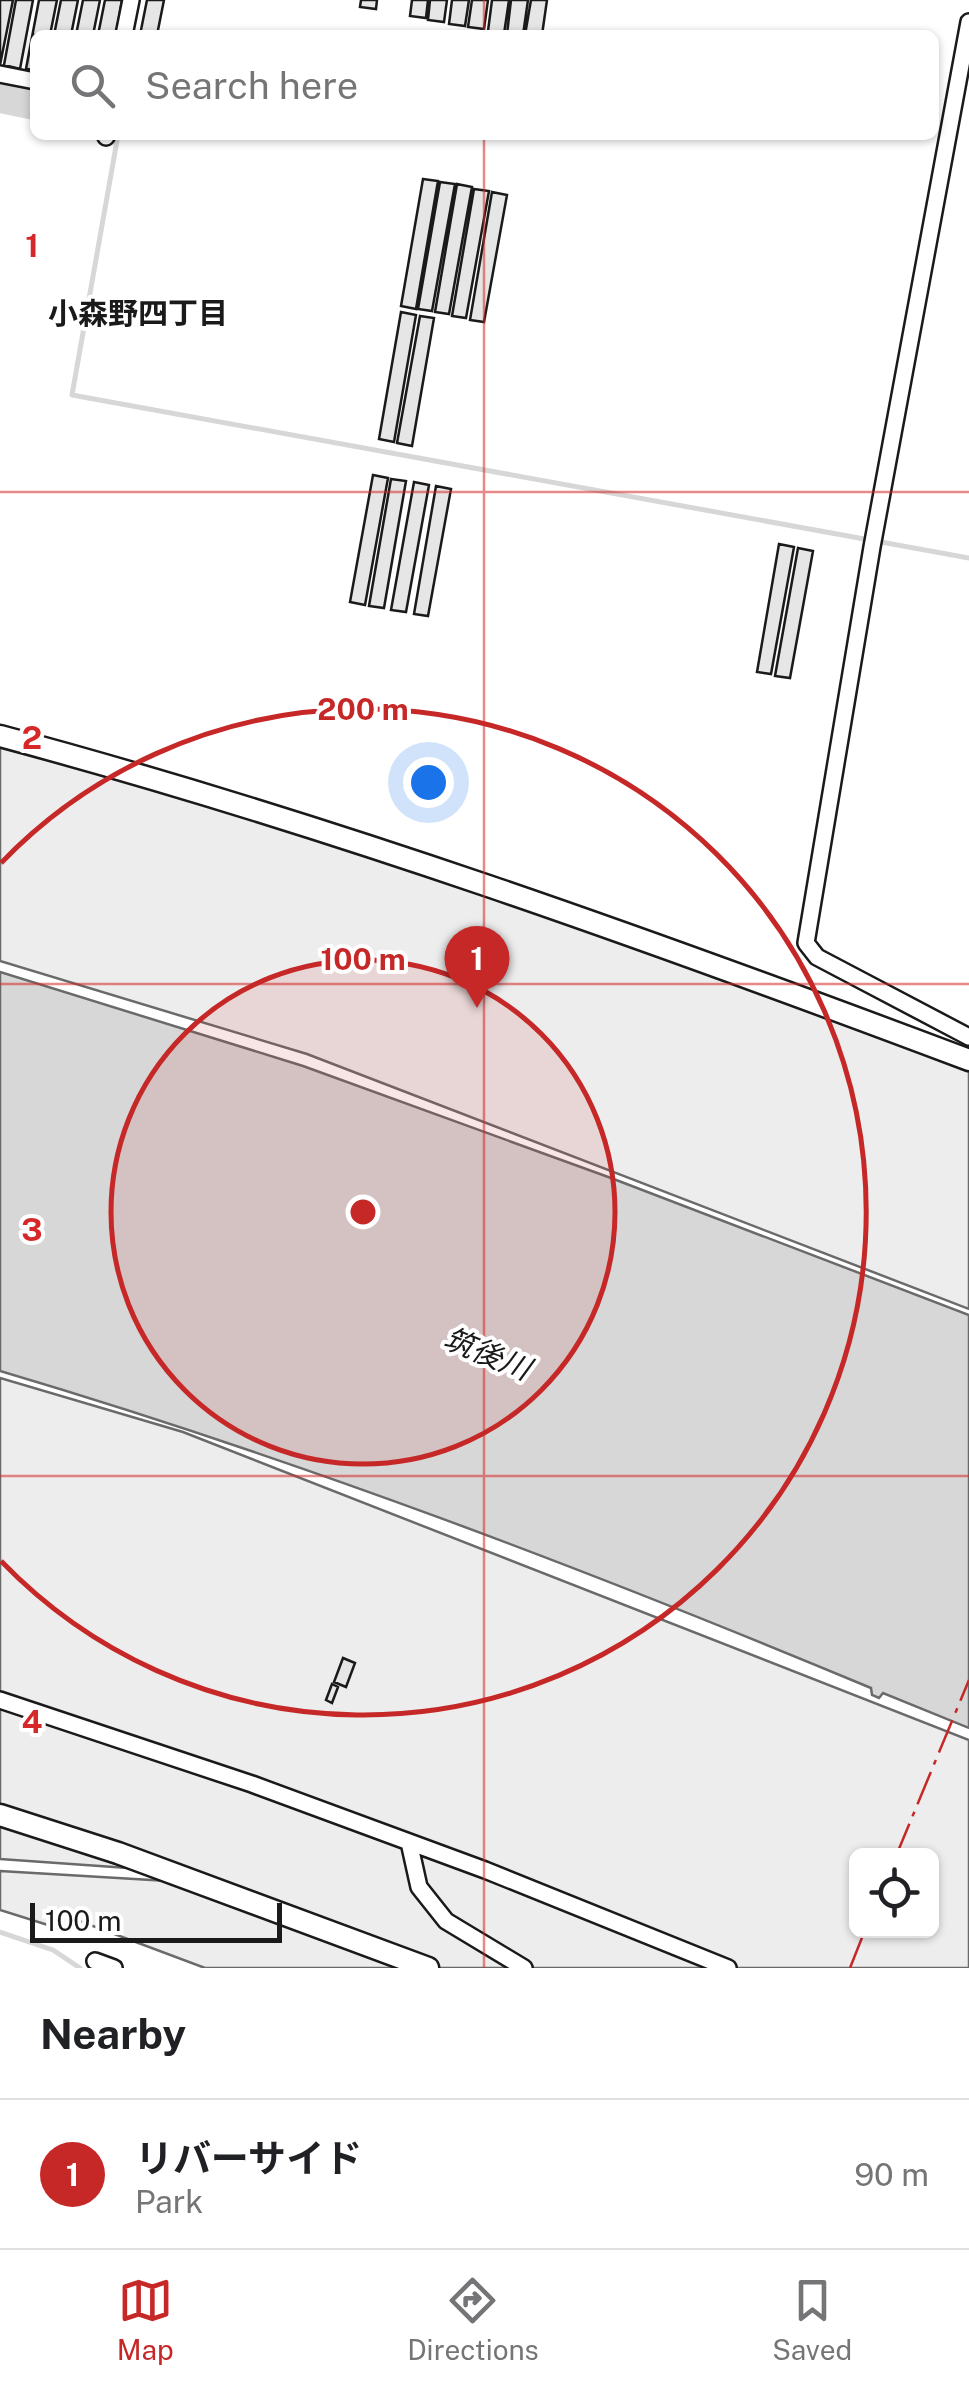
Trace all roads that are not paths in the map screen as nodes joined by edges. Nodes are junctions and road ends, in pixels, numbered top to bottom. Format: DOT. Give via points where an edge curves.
graph roads {
  1 [pos="131,0"];
  2 [pos="969,22"];
  3 [pos="125,30"];
  4 [pos="0,74"];
  5 [pos="30,79"];
  6 [pos="0,736"];
  7 [pos="969,1037"];
  8 [pos="969,1060"];
  9 [pos="0,1700"];
  10 [pos="0,1815"];
  11 [pos="409,1842"];
  12 [pos="95,1961"];
  13 [pos="114,1968"];
  14 [pos="428,1968"];
  15 [pos="524,1968"];
  16 [pos="728,1968"];
  1 -- 3 [label="street"];
  2 -- 7 [label="street" via="806,943 817,958"];
  4 -- 5 [label="street"];
  6 -- 8 [label="street" via="228,800 548,906"];
  9 -- 11 [label="street"];
  10 -- 14 [label="street"];
  11 -- 15 [label="street" via="419,1887 446,1920"];
  11 -- 16 [label="street"];
  12 -- 13 [label="street"];
}
